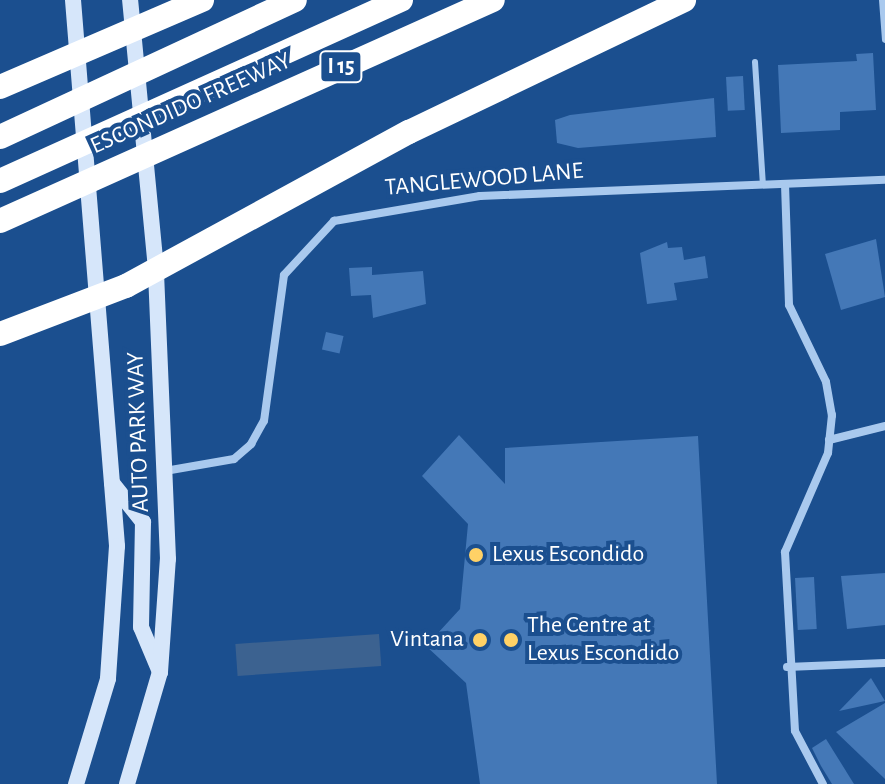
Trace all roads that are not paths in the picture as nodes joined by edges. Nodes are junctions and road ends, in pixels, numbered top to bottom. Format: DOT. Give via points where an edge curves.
graph roads {
  1 [pos="73,0"];
  2 [pos="130,0"];
  3 [pos="202,0"];
  4 [pos="295,0"];
  5 [pos="401,0"];
  6 [pos="493,0"];
  7 [pos="684,0"];
  8 [pos="882,0"];
  9 [pos="885,40"];
  10 [pos="755,62"];
  11 [pos="0,87"];
  12 [pos="0,137"];
  13 [pos="885,180"];
  14 [pos="0,181"];
  15 [pos="785,184"];
  16 [pos="763,185"];
  17 [pos="10,216"];
  18 [pos="156,269"];
  19 [pos="96,300"];
  20 [pos="0,334"];
  21 [pos="885,426"];
  22 [pos="829,440"];
  23 [pos="165,471"];
  24 [pos="112,483"];
  25 [pos="885,663"];
  26 [pos="787,667"];
  27 [pos="160,672"];
  28 [pos="76,784"];
  29 [pos="127,784"];
  30 [pos="823,784"];
  1 -- 19 [label="main road, AUTO PARK WAY"];
  2 -- 18 [label="main road, AUTO PARK WAY"];
  3 -- 11 [label="highway"];
  4 -- 12 [label="highway"];
  5 -- 14 [label="highway"];
  6 -- 17 [label="highway, ESCONDIDO FREEWAY / I 15"];
  7 -- 18 [label="highway" via="409,132"];
  8 -- 9 [label="lane"];
  10 -- 16 [label="lane"];
  13 -- 15 [label="street, TANGLEWOOD LANE"];
  15 -- 16 [label="street, TANGLEWOOD LANE"];
  15 -- 22 [label="street" via="789,305 826,382"];
  16 -- 23 [label="street, TANGLEWOOD LANE" via="480,196 334,221 284,275 264,421 251,444 234,459"];
  18 -- 19 [label="highway"];
  18 -- 23 [label="main road, AUTO PARK WAY"];
  19 -- 20 [label="highway"];
  19 -- 24 [label="main road, AUTO PARK WAY"];
  21 -- 22 [label="street"];
  22 -- 26 [label="street" via="785,552"];
  23 -- 27 [label="main road, AUTO PARK WAY"];
  24 -- 27 [label="main road" via="143,522 141,627"];
  24 -- 28 [label="main road, AUTO PARK WAY" via="115,620 104,700"];
  25 -- 26 [label="street"];
  26 -- 30 [label="street" via="795,731"];
  27 -- 29 [label="main road, AUTO PARK WAY"];
}
